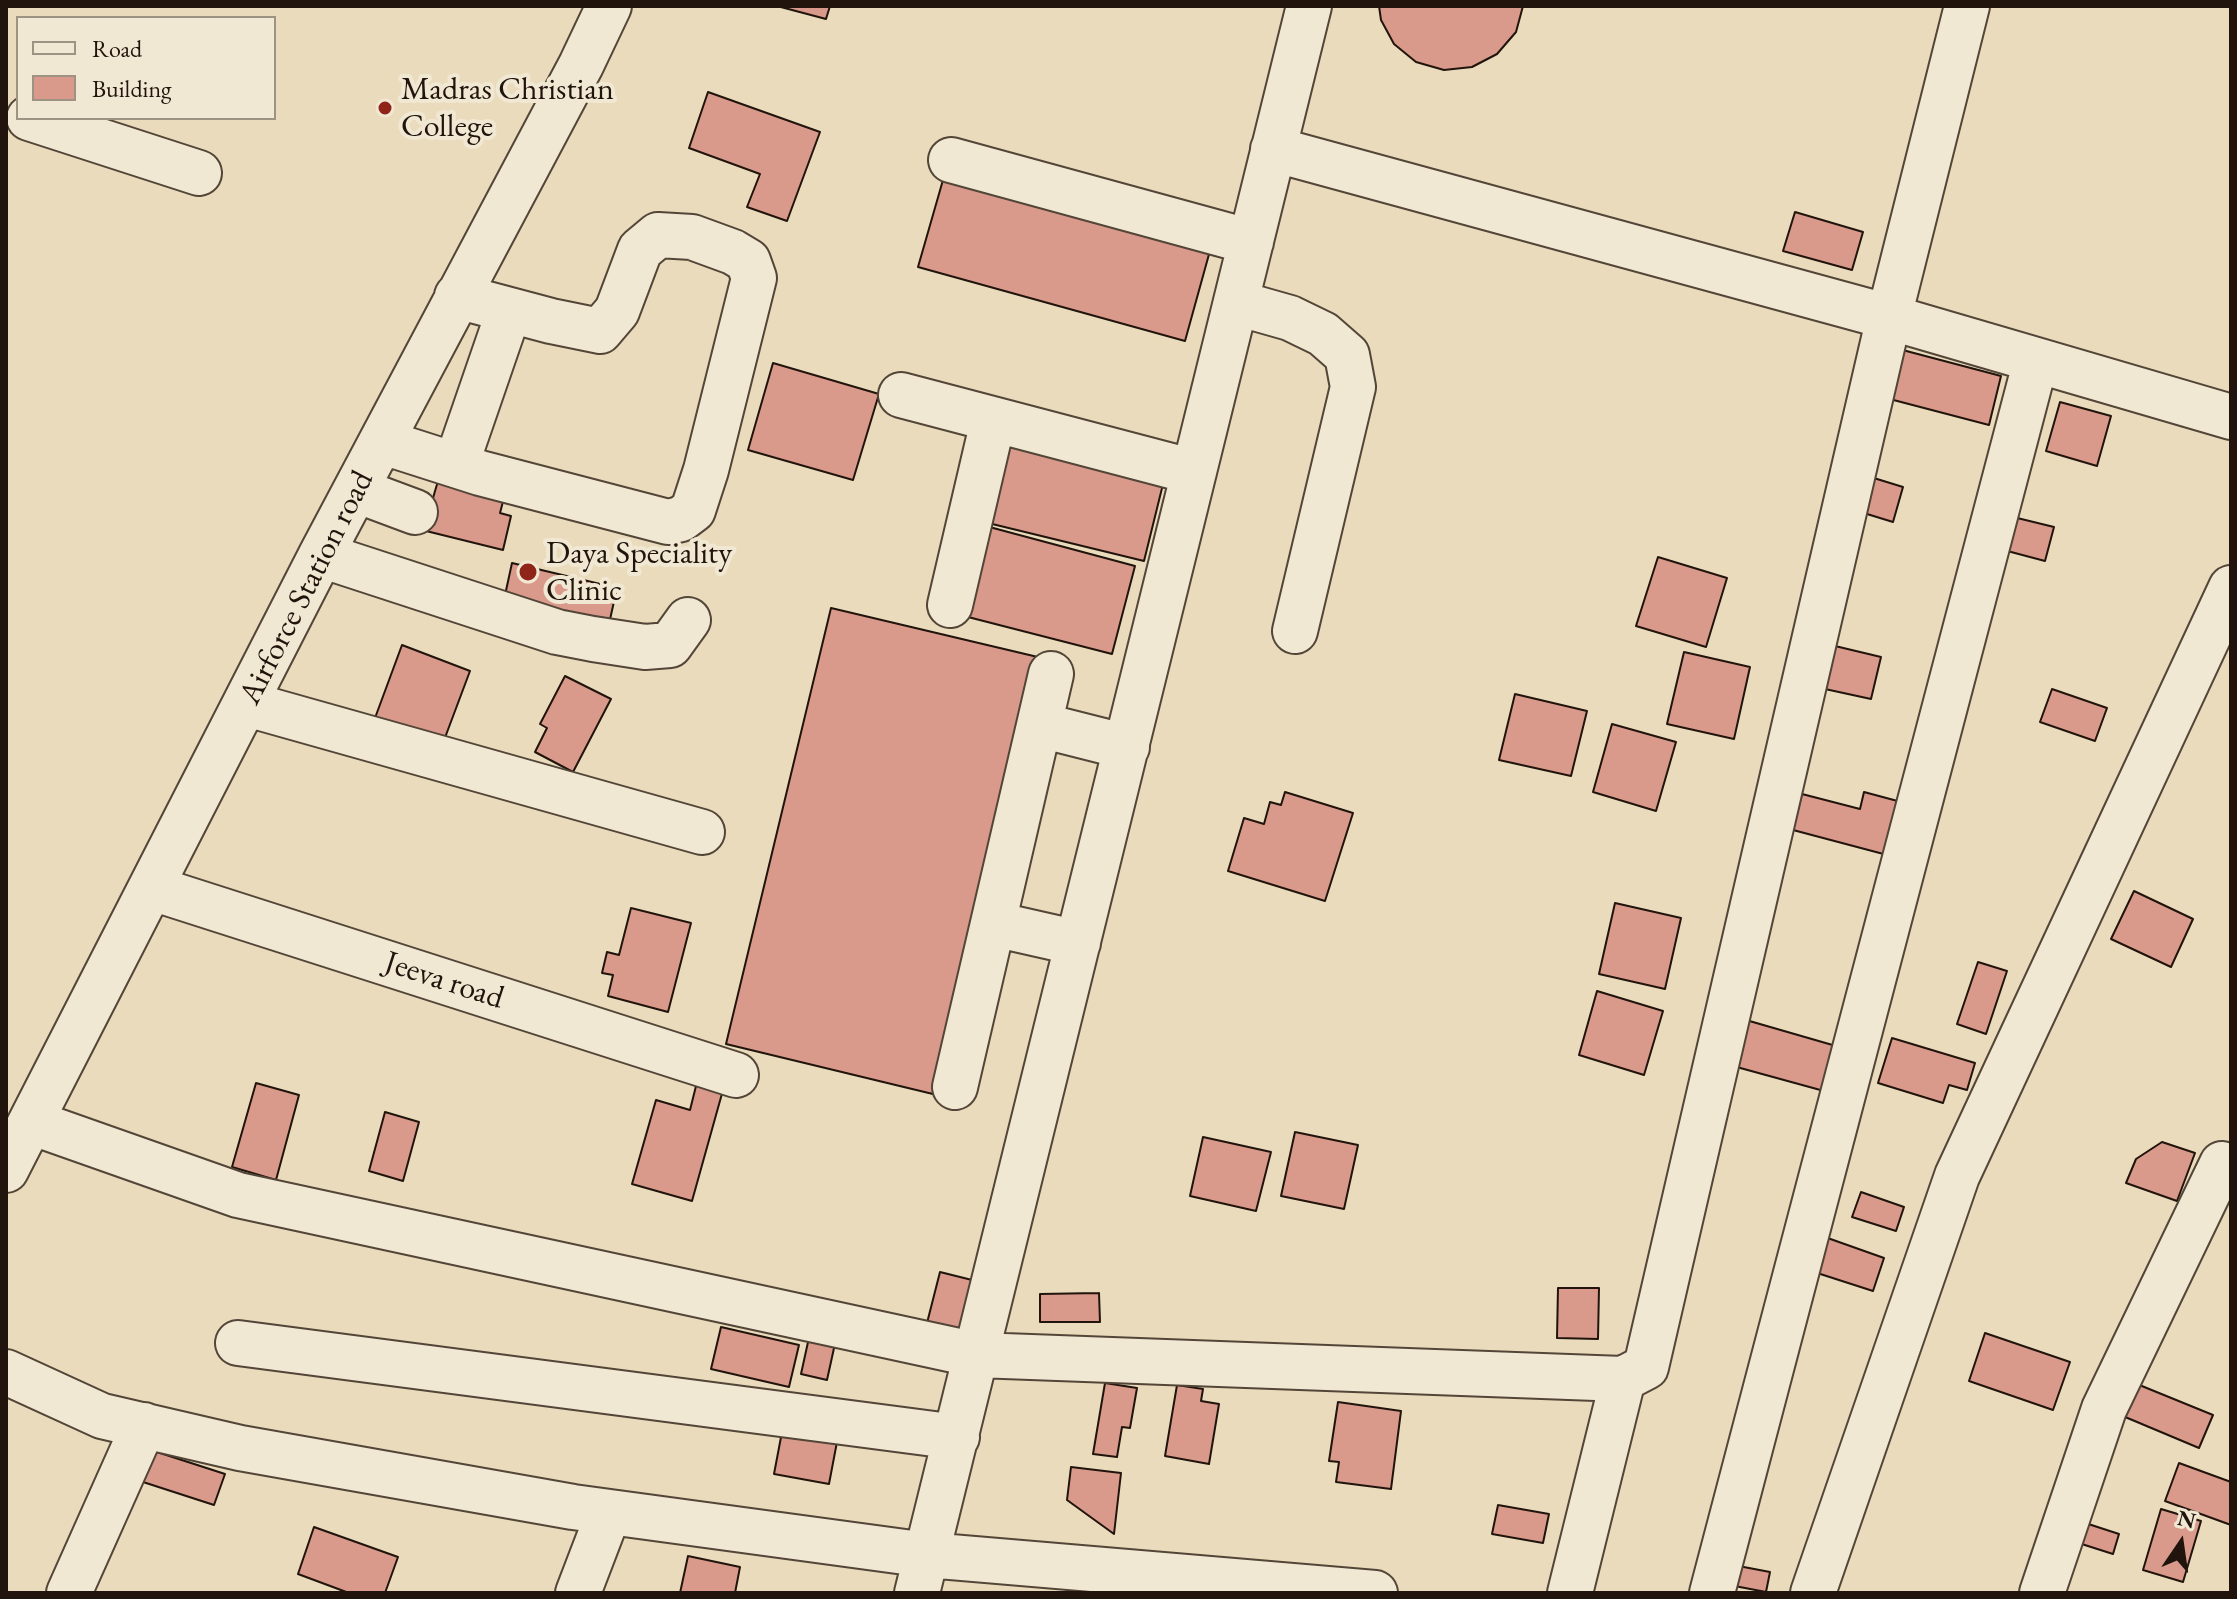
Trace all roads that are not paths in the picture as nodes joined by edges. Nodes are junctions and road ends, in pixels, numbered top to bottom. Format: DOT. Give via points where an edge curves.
graph roads {
  1 [pos="609,6"];
  2 [pos="1309,6"];
  3 [pos="1967,6"];
  4 [pos="35,120"];
  5 [pos="1273,149"];
  6 [pos="951,160"];
  7 [pos="199,173"];
  8 [pos="1251,242"];
  9 [pos="457,296"];
  10 [pos="1237,303"];
  11 [pos="509,311"];
  12 [pos="1889,317"];
  13 [pos="2036,360"];
  14 [pos="901,395"];
  15 [pos="2231,417"];
  16 [pos="993,421"];
  17 [pos="383,442"];
  18 [pos="456,465"];
  19 [pos="1194,472"];
  20 [pos="356,490"];
  21 [pos="415,512"];
  22 [pos="321,555"];
  23 [pos="2231,588"];
  24 [pos="950,605"];
  25 [pos="688,620"];
  26 [pos="1295,631"];
  27 [pos="1051,674"];
  28 [pos="247,704"];
  29 [pos="1040,725"];
  30 [pos="1127,747"];
  31 [pos="702,832"];
  32 [pos="152,888"];
  33 [pos="994,924"];
  34 [pos="1078,943"];
  35 [pos="736,1075"];
  36 [pos="955,1087"];
  37 [pos="31,1122"];
  38 [pos="2222,1164"];
  39 [pos="6,1170"];
  40 [pos="238,1343"];
  41 [pos="977,1355"];
  42 [pos="6,1372"];
  43 [pos="1623,1379"];
  44 [pos="144,1425"];
  45 [pos="957,1437"];
  46 [pos="609,1512"];
  47 [pos="922,1574"];
  48 [pos="69,1593"];
  49 [pos="578,1593"];
  50 [pos="1375,1593"];
  51 [pos="1570,1593"];
  52 [pos="1712,1593"];
  53 [pos="1813,1593"];
  54 [pos="2042,1593"];
  1 -- 9 [label="street, Airforce Station road"];
  2 -- 5 [label="street"];
  3 -- 12 [label="street"];
  4 -- 7 [label="street"];
  5 -- 8 [label="street"];
  5 -- 12 [label="street"];
  6 -- 8 [label="street"];
  8 -- 10 [label="street"];
  9 -- 11 [label="street"];
  9 -- 17 [label="street, Airforce Station road"];
  10 -- 19 [label="street"];
  10 -- 26 [label="street" via="1323,334 1347,355 1353,387"];
  11 -- 18 [label="street"];
  11 -- 18 [label="street" via="600,331 617,311 640,250 658,235 692,237 733,252 748,261 754,278 706,470 693,510 681,519 668,522"];
  12 -- 13 [label="street"];
  12 -- 43 [label="street" via="1646,1367"];
  13 -- 15 [label="street"];
  13 -- 52 [label="street"];
  14 -- 16 [label="street"];
  16 -- 19 [label="street"];
  16 -- 24 [label="street"];
  17 -- 18 [label="street"];
  17 -- 20 [label="street, Airforce Station road"];
  19 -- 30 [label="street"];
  20 -- 21 [label="street"];
  20 -- 22 [label="street, Airforce Station road"];
  22 -- 25 [label="street" via="593,639 670,645"];
  22 -- 28 [label="street, Airforce Station road"];
  23 -- 53 [label="street" via="1957,1176"];
  27 -- 29 [label="street"];
  28 -- 31 [label="street"];
  28 -- 32 [label="street, Airforce Station road"];
  29 -- 30 [label="street"];
  29 -- 33 [label="street"];
  30 -- 34 [label="street"];
  32 -- 35 [label="street, Jeeva road"];
  32 -- 37 [label="street, Airforce Station road"];
  33 -- 34 [label="street"];
  33 -- 36 [label="street"];
  34 -- 41 [label="street"];
  37 -- 39 [label="street, Airforce Station road"];
  37 -- 41 [label="street" via="238,1195"];
  38 -- 54 [label="street" via="2104,1409"];
  40 -- 45 [label="street"];
  41 -- 43 [label="street"];
  41 -- 45 [label="street"];
  42 -- 44 [label="street" via="102,1416"];
  43 -- 51 [label="street"];
  44 -- 46 [label="street" via="240,1448"];
  44 -- 48 [label="street"];
  45 -- 47 [label="street"];
  46 -- 47 [label="street"];
  46 -- 49 [label="street"];
  47 -- 50 [label="street"];
}
